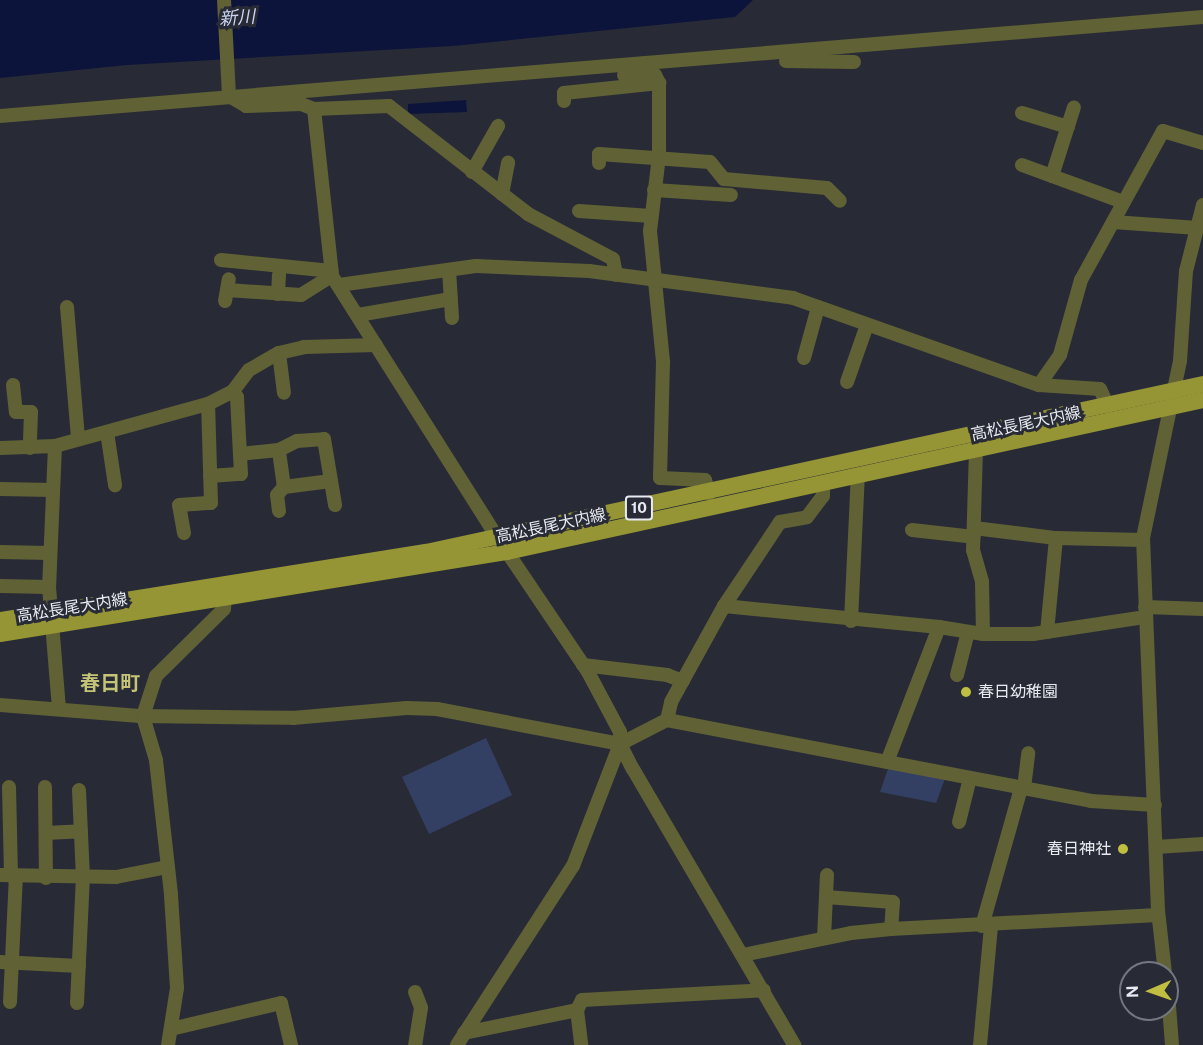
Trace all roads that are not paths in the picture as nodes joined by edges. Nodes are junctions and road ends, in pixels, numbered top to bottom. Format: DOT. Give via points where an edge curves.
graph roads {
  1 [pos="224,0"];
  2 [pos="1203,17"];
  3 [pos="1185,20"];
  4 [pos="1203,22"];
  5 [pos="765,54"];
  6 [pos="854,62"];
  7 [pos="564,71"];
  8 [pos="659,83"];
  9 [pos="229,95"];
  10 [pos="564,100"];
  11 [pos="1074,107"];
  12 [pos="314,109"];
  13 [pos="1022,113"];
  14 [pos="0,116"];
  15 [pos="498,126"];
  16 [pos="1068,127"];
  17 [pos="1203,143"];
  18 [pos="659,156"];
  19 [pos="508,163"];
  20 [pos="598,163"];
  21 [pos="1022,165"];
  22 [pos="472,172"];
  23 [pos="1052,176"];
  24 [pos="654,190"];
  25 [pos="502,194"];
  26 [pos="731,195"];
  27 [pos="840,201"];
  28 [pos="1123,202"];
  29 [pos="1203,205"];
  30 [pos="579,211"];
  31 [pos="651,216"];
  32 [pos="1113,222"];
  33 [pos="1198,228"];
  34 [pos="221,260"];
  35 [pos="449,270"];
  36 [pos="279,275"];
  37 [pos="616,275"];
  38 [pos="334,277"];
  39 [pos="654,280"];
  40 [pos="227,290"];
  41 [pos="278,294"];
  42 [pos="451,299"];
  43 [pos="67,307"];
  44 [pos="818,307"];
  45 [pos="358,315"];
  46 [pos="452,318"];
  47 [pos="867,325"];
  48 [pos="376,345"];
  49 [pos="279,353"];
  50 [pos="804,358"];
  51 [pos="847,382"];
  52 [pos="1203,384"];
  53 [pos="13,385"];
  54 [pos="1039,385"];
  55 [pos="233,391"];
  56 [pos="284,393"];
  57 [pos="1173,398"];
  58 [pos="1203,400"];
  59 [pos="208,404"];
  60 [pos="1108,406"];
  61 [pos="107,432"];
  62 [pos="78,439"];
  63 [pos="55,446"];
  64 [pos="0,448"];
  65 [pos="30,448"];
  66 [pos="976,449"];
  67 [pos="279,450"];
  68 [pos="240,454"];
  69 [pos="858,475"];
  70 [pos="210,476"];
  71 [pos="660,478"];
  72 [pos="331,481"];
  73 [pos="823,483"];
  74 [pos="115,485"];
  75 [pos="284,487"];
  76 [pos="0,489"];
  77 [pos="53,490"];
  78 [pos="709,494"];
  79 [pos="665,502"];
  80 [pos="334,505"];
  81 [pos="279,511"];
  82 [pos="912,530"];
  83 [pos="974,532"];
  84 [pos="184,533"];
  85 [pos="497,537"];
  86 [pos="1056,538"];
  87 [pos="1143,540"];
  88 [pos="0,552"];
  89 [pos="507,552"];
  90 [pos="50,553"];
  91 [pos="0,586"];
  92 [pos="49,587"];
  93 [pos="225,598"];
  94 [pos="724,606"];
  95 [pos="1203,609"];
  96 [pos="1146,612"];
  97 [pos="54,618"];
  98 [pos="0,620"];
  99 [pos="851,621"];
  100 [pos="939,627"];
  101 [pos="968,632"];
  102 [pos="1047,632"];
  103 [pos="0,634"];
  104 [pos="984,634"];
  105 [pos="583,665"];
  106 [pos="957,675"];
  107 [pos="682,681"];
  108 [pos="0,705"];
  109 [pos="59,708"];
  110 [pos="143,716"];
  111 [pos="668,720"];
  112 [pos="620,744"];
  113 [pos="1028,753"];
  114 [pos="887,762"];
  115 [pos="970,778"];
  116 [pos="9,787"];
  117 [pos="45,787"];
  118 [pos="1023,788"];
  119 [pos="79,790"];
  120 [pos="1155,805"];
  121 [pos="959,822"];
  122 [pos="5,829"];
  123 [pos="81,831"];
  124 [pos="46,832"];
  125 [pos="1203,844"];
  126 [pos="1156,847"];
  127 [pos="168,867"];
  128 [pos="827,875"];
  129 [pos="9,876"];
  130 [pos="46,878"];
  131 [pos="83,878"];
  132 [pos="826,897"];
  133 [pos="1158,915"];
  134 [pos="986,926"];
  135 [pos="891,929"];
  136 [pos="824,938"];
  137 [pos="743,955"];
  138 [pos="1164,961"];
  139 [pos="6,963"];
  140 [pos="79,966"];
  141 [pos="764,990"];
  142 [pos="415,992"];
  143 [pos="10,1002"];
  144 [pos="77,1003"];
  145 [pos="577,1010"];
  146 [pos="1170,1021"];
  147 [pos="171,1029"];
  148 [pos="460,1039"];
  149 [pos="168,1045"];
  150 [pos="291,1045"];
  151 [pos="415,1045"];
  152 [pos="581,1045"];
  153 [pos="794,1045"];
  154 [pos="980,1045"];
  155 [pos="1172,1045"];
  1 -- 9 [label="street"];
  2 -- 3 [label="street"];
  3 -- 4 [label="street"];
  3 -- 5 [label="street"];
  5 -- 6 [label="street" via="778,61"];
  5 -- 7 [label="street"];
  7 -- 8 [label="street" via="567,78 655,75"];
  7 -- 9 [label="street"];
  8 -- 10 [label="street" via="564,93"];
  8 -- 18 [label="street"];
  9 -- 12 [label="street" via="246,106 301,104"];
  9 -- 14 [label="street"];
  11 -- 16 [label="street"];
  12 -- 22 [label="street" via="389,106"];
  12 -- 38 [label="street"];
  13 -- 16 [label="street"];
  15 -- 22 [label="street"];
  16 -- 23 [label="street"];
  17 -- 28 [label="street" via="1162,130"];
  18 -- 20 [label="street" via="599,154"];
  18 -- 24 [label="street"];
  18 -- 27 [label="street" via="710,162 724,179 827,189"];
  19 -- 25 [label="street"];
  21 -- 23 [label="street"];
  22 -- 25 [label="street"];
  23 -- 28 [label="street"];
  24 -- 26 [label="street"];
  24 -- 31 [label="street"];
  25 -- 37 [label="street" via="552,228 613,259"];
  28 -- 32 [label="street"];
  29 -- 33 [label="street"];
  30 -- 31 [label="street" via="606,218"];
  31 -- 39 [label="street"];
  32 -- 33 [label="street"];
  32 -- 54 [label="street" via="1081,280 1060,355"];
  33 -- 57 [label="street" via="1186,271 1184,329"];
  34 -- 38 [label="street"];
  35 -- 37 [label="street" via="476,266"];
  35 -- 38 [label="street"];
  35 -- 42 [label="street"];
  36 -- 41 [label="street"];
  37 -- 39 [label="street"];
  38 -- 41 [label="street" via="301,295"];
  38 -- 45 [label="street"];
  39 -- 44 [label="street" via="793,298"];
  39 -- 71 [label="street" via="663,362"];
  40 -- 41 [label="street"];
  42 -- 45 [label="street"];
  42 -- 46 [label="street"];
  43 -- 62 [label="street"];
  44 -- 47 [label="street"];
  44 -- 50 [label="street"];
  45 -- 48 [label="street"];
  47 -- 51 [label="street"];
  47 -- 54 [label="street"];
  48 -- 49 [label="street" via="304,347"];
  48 -- 85 [label="street"];
  49 -- 55 [label="street" via="249,370"];
  49 -- 56 [label="street"];
  52 -- 57 [label="main road, 高松長尾大内線 / 10"];
  53 -- 65 [label="street" via="16,412 31,412"];
  54 -- 60 [label="street" via="1100,389"];
  55 -- 59 [label="street"];
  55 -- 68 [label="street" via="237,397"];
  57 -- 58 [label="main road, 高松長尾大内線 / 10"];
  57 -- 60 [label="main road, 高松長尾大内線 / 10"];
  57 -- 66 [label="main road, 高松長尾大内線 / 10"];
  57 -- 87 [label="street"];
  59 -- 61 [label="street"];
  59 -- 70 [label="street"];
  60 -- 78 [label="main road, 高松長尾大内線 / 10"];
  61 -- 62 [label="street"];
  61 -- 74 [label="street"];
  62 -- 63 [label="street"];
  63 -- 65 [label="street"];
  63 -- 77 [label="street"];
  64 -- 65 [label="street"];
  66 -- 69 [label="main road, 高松長尾大内線 / 10"];
  66 -- 83 [label="street"];
  67 -- 68 [label="street"];
  67 -- 72 [label="street" via="297,441 324,439"];
  67 -- 75 [label="street"];
  68 -- 70 [label="street" via="241,474"];
  69 -- 73 [label="main road, 高松長尾大内線 / 10"];
  69 -- 99 [label="street"];
  70 -- 84 [label="street" via="211,503 179,505"];
  71 -- 78 [label="street" via="705,480"];
  71 -- 79 [label="street"];
  72 -- 75 [label="street"];
  72 -- 80 [label="street"];
  73 -- 89 [label="main road, 高松長尾大内線 / 10"];
  73 -- 94 [label="street" via="823,496 807,517 780,522"];
  75 -- 81 [label="street" via="277,495"];
  76 -- 77 [label="street"];
  77 -- 90 [label="street"];
  78 -- 79 [label="main road, 高松長尾大内線 / 10"];
  79 -- 85 [label="main road, 高松長尾大内線 / 10"];
  82 -- 83 [label="street"];
  83 -- 86 [label="street"];
  83 -- 104 [label="street" via="982,582"];
  85 -- 89 [label="street"];
  85 -- 97 [label="main road, 高松長尾大内線 / 10"];
  86 -- 87 [label="street"];
  86 -- 102 [label="street"];
  87 -- 96 [label="street"];
  88 -- 90 [label="street"];
  89 -- 93 [label="main road, 高松長尾大内線 / 10"];
  89 -- 105 [label="street"];
  90 -- 92 [label="street"];
  91 -- 92 [label="street"];
  92 -- 97 [label="street"];
  93 -- 97 [label="main road, 高松長尾大内線 / 10"];
  93 -- 110 [label="street" via="225,609 156,676"];
  94 -- 99 [label="street"];
  94 -- 107 [label="street"];
  95 -- 96 [label="street"];
  96 -- 102 [label="street"];
  96 -- 120 [label="street"];
  97 -- 98 [label="main road, 高松長尾大内線 / 10"];
  97 -- 103 [label="main road, 高松長尾大内線 / 10"];
  97 -- 109 [label="street"];
  99 -- 100 [label="street"];
  100 -- 101 [label="street"];
  100 -- 114 [label="street"];
  101 -- 104 [label="street"];
  101 -- 106 [label="street"];
  102 -- 104 [label="street"];
  105 -- 107 [label="street" via="667,675"];
  105 -- 112 [label="street" via="620,732"];
  107 -- 111 [label="street" via="671,702"];
  108 -- 109 [label="street"];
  109 -- 110 [label="street"];
  110 -- 112 [label="street" via="293,718 396,708 437,709"];
  110 -- 127 [label="street" via="156,760"];
  111 -- 112 [label="street"];
  111 -- 114 [label="street"];
  112 -- 137 [label="street"];
  112 -- 148 [label="street" via="573,866"];
  113 -- 118 [label="street"];
  114 -- 115 [label="street"];
  115 -- 118 [label="street"];
  115 -- 121 [label="street"];
  116 -- 122 [label="street"];
  117 -- 124 [label="street"];
  118 -- 120 [label="street" via="1119,805"];
  118 -- 134 [label="street"];
  119 -- 123 [label="street"];
  120 -- 126 [label="street"];
  122 -- 129 [label="street"];
  123 -- 124 [label="street"];
  123 -- 131 [label="street"];
  124 -- 130 [label="street"];
  125 -- 126 [label="street"];
  126 -- 133 [label="street"];
  127 -- 131 [label="street" via="116,877"];
  127 -- 147 [label="street" via="177,988"];
  128 -- 132 [label="street"];
  129 -- 130 [label="street"];
  129 -- 139 [label="street"];
  130 -- 131 [label="street"];
  131 -- 140 [label="street"];
  132 -- 135 [label="street" via="893,902"];
  132 -- 136 [label="street"];
  133 -- 134 [label="street"];
  133 -- 138 [label="street"];
  134 -- 135 [label="street"];
  134 -- 154 [label="street"];
  135 -- 136 [label="street"];
  136 -- 137 [label="street"];
  137 -- 141 [label="street"];
  139 -- 140 [label="street"];
  139 -- 143 [label="street"];
  140 -- 144 [label="street"];
  141 -- 145 [label="street" via="582,1000"];
  141 -- 153 [label="street"];
  142 -- 151 [label="street" via="422,1008"];
  145 -- 148 [label="street"];
  145 -- 152 [label="street"];
  146 -- 155 [label="street"];
  147 -- 149 [label="street"];
  147 -- 150 [label="street" via="281,1003"];
}
